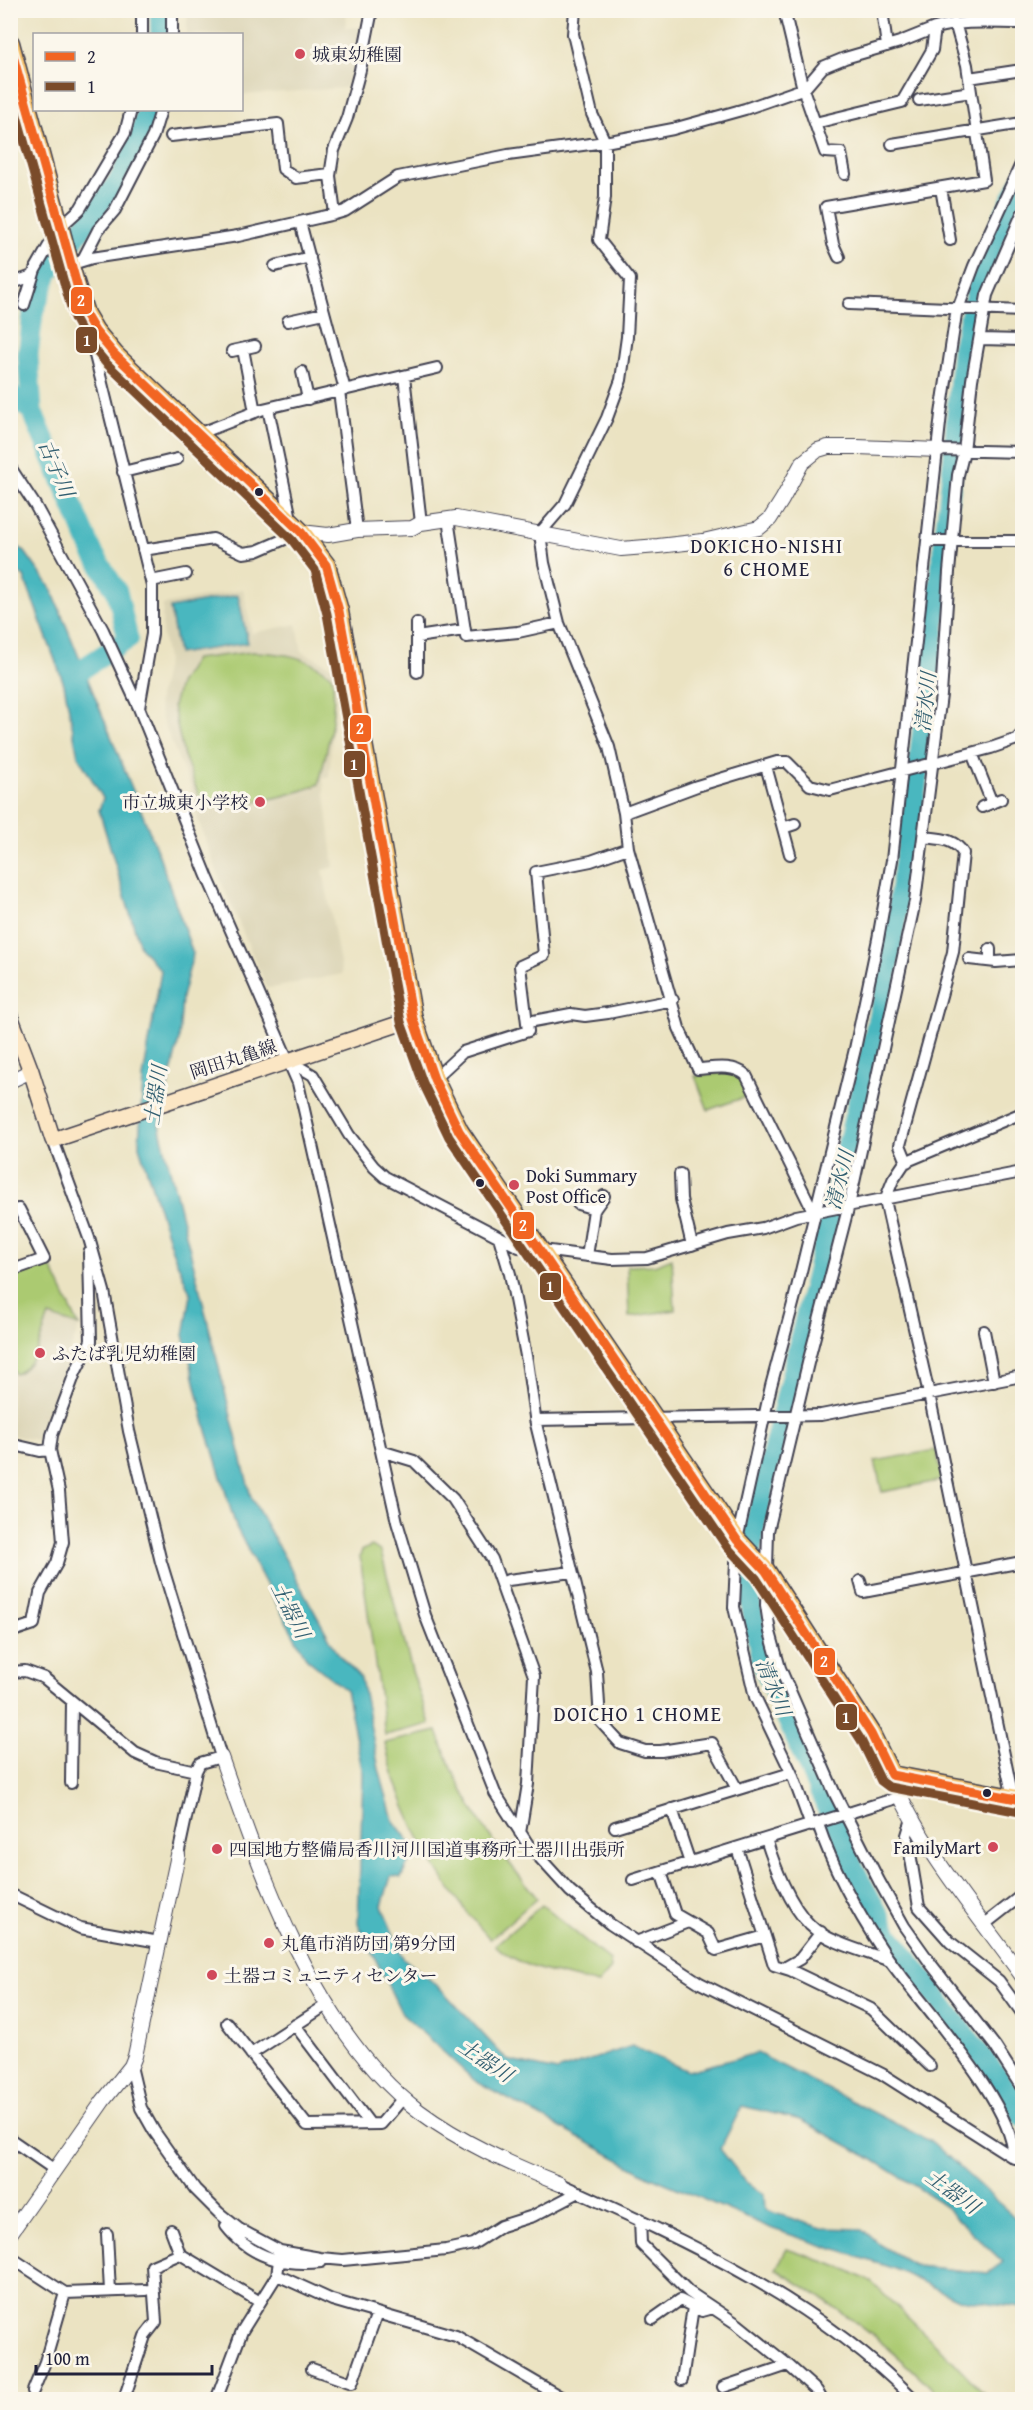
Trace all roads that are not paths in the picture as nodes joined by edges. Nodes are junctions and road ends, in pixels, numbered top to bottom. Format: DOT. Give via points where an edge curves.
graph roads {
  1 [pos="142,10"];
  2 [pos="172,10"];
  3 [pos="372,10"];
  4 [pos="574,10"];
  5 [pos="784,10"];
  6 [pos="882,10"];
  7 [pos="1023,22"];
  8 [pos="955,23"];
  9 [pos="935,28"];
  10 [pos="142,33"];
  11 [pos="172,33"];
  12 [pos="10,44"];
  13 [pos="887,46"];
  14 [pos="1023,69"];
  15 [pos="969,78"];
  16 [pos="803,89"];
  17 [pos="971,92"];
  18 [pos="919,100"];
  19 [pos="131,111"];
  20 [pos="161,111"];
  21 [pos="815,123"];
  22 [pos="1023,123"];
  23 [pos="977,130"];
  24 [pos="171,136"];
  25 [pos="605,142"];
  26 [pos="892,144"];
  27 [pos="1023,162"];
  28 [pos="330,174"];
  29 [pos="845,174"];
  30 [pos="941,188"];
  31 [pos="335,214"];
  32 [pos="1023,214"];
  33 [pos="300,222"];
  34 [pos="60,231"];
  35 [pos="950,240"];
  36 [pos="310,257"];
  37 [pos="839,257"];
  38 [pos="76,263"];
  39 [pos="274,266"];
  40 [pos="32,276"];
  41 [pos="10,284"];
  42 [pos="849,304"];
  43 [pos="24,305"];
  44 [pos="961,308"];
  45 [pos="985,309"];
  46 [pos="1023,310"];
  47 [pos="324,313"];
  48 [pos="85,314"];
  49 [pos="288,321"];
  50 [pos="980,339"];
  51 [pos="1023,340"];
  52 [pos="255,346"];
  53 [pos="437,368"];
  54 [pos="302,372"];
  55 [pos="404,376"];
  56 [pos="342,391"];
  57 [pos="308,399"];
  58 [pos="268,408"];
  59 [pos="255,412"];
  60 [pos="198,434"];
  61 [pos="939,450"];
  62 [pos="962,451"];
  63 [pos="1023,452"];
  64 [pos="177,459"];
  65 [pos="10,467"];
  66 [pos="123,472"];
  67 [pos="448,519"];
  68 [pos="421,523"];
  69 [pos="296,527"];
  70 [pos="357,530"];
  71 [pos="540,533"];
  72 [pos="928,541"];
  73 [pos="951,541"];
  74 [pos="1023,542"];
  75 [pos="143,550"];
  76 [pos="186,574"];
  77 [pos="151,581"];
  78 [pos="417,623"];
  79 [pos="559,623"];
  80 [pos="464,630"];
  81 [pos="417,637"];
  82 [pos="417,672"];
  83 [pos="139,708"];
  84 [pos="1023,734"];
  85 [pos="972,753"];
  86 [pos="933,764"];
  87 [pos="766,766"];
  88 [pos="904,772"];
  89 [pos="991,803"];
  90 [pos="624,813"];
  91 [pos="795,824"];
  92 [pos="783,828"];
  93 [pos="924,837"];
  94 [pos="628,848"];
  95 [pos="789,854"];
  96 [pos="990,949"];
  97 [pos="969,959"];
  98 [pos="1023,960"];
  99 [pos="990,962"];
  100 [pos="673,1000"];
  101 [pos="10,1016"];
  102 [pos="413,1019"];
  103 [pos="528,1022"];
  104 [pos="289,1061"];
  105 [pos="31,1071"];
  106 [pos="434,1079"];
  107 [pos="10,1081"];
  108 [pos="1023,1113"];
  109 [pos="57,1139"];
  110 [pos="907,1162"];
  111 [pos="1022,1173"];
  112 [pos="680,1174"];
  113 [pos="604,1196"];
  114 [pos="885,1200"];
  115 [pos="578,1204"];
  116 [pos="849,1205"];
  117 [pos="595,1209"];
  118 [pos="10,1210"];
  119 [pos="814,1213"];
  120 [pos="499,1237"];
  121 [pos="88,1238"];
  122 [pos="692,1245"];
  123 [pos="539,1251"];
  124 [pos="587,1257"];
  125 [pos="10,1271"];
  126 [pos="984,1331"];
  127 [pos="1023,1376"];
  128 [pos="994,1382"];
  129 [pos="929,1394"];
  130 [pos="795,1417"];
  131 [pos="653,1418"];
  132 [pos="766,1418"];
  133 [pos="535,1420"];
  134 [pos="10,1444"];
  135 [pos="50,1450"];
  136 [pos="381,1451"];
  137 [pos="737,1541"];
  138 [pos="1023,1562"];
  139 [pos="572,1572"];
  140 [pos="766,1572"];
  141 [pos="966,1573"];
  142 [pos="860,1581"];
  143 [pos="501,1583"];
  144 [pos="10,1632"];
  145 [pos="10,1672"];
  146 [pos="72,1701"];
  147 [pos="221,1757"];
  148 [pos="196,1771"];
  149 [pos="791,1773"];
  150 [pos="891,1775"];
  151 [pos="71,1783"];
  152 [pos="737,1789"];
  153 [pos="900,1797"];
  154 [pos="1018,1799"];
  155 [pos="672,1809"];
  156 [pos="845,1816"];
  157 [pos="912,1819"];
  158 [pos="814,1825"];
  159 [pos="615,1827"];
  160 [pos="520,1833"];
  161 [pos="765,1839"];
  162 [pos="737,1848"];
  163 [pos="178,1855"];
  164 [pos="690,1863"];
  165 [pos="661,1872"];
  166 [pos="633,1880"];
  167 [pos="10,1894"];
  168 [pos="1023,1895"];
  169 [pos="688,1922"];
  170 [pos="985,1924"];
  171 [pos="821,1932"];
  172 [pos="765,1936"];
  173 [pos="159,1942"];
  174 [pos="636,1942"];
  175 [pos="891,1961"];
  176 [pos="784,1968"];
  177 [pos="1023,1976"];
  178 [pos="328,2004"];
  179 [pos="1023,2013"];
  180 [pos="227,2023"];
  181 [pos="295,2025"];
  182 [pos="251,2054"];
  183 [pos="131,2066"];
  184 [pos="930,2066"];
  185 [pos="1023,2088"];
  186 [pos="403,2098"];
  187 [pos="370,2124"];
  188 [pos="10,2139"];
  189 [pos="1020,2158"];
  190 [pos="56,2170"];
  191 [pos="560,2184"];
  192 [pos="579,2192"];
  193 [pos="219,2213"];
  194 [pos="640,2219"];
  195 [pos="171,2230"];
  196 [pos="10,2234"];
  197 [pos="107,2235"];
  198 [pos="180,2254"];
  199 [pos="10,2257"];
  200 [pos="343,2260"];
  201 [pos="279,2261"];
  202 [pos="277,2275"];
  203 [pos="146,2290"];
  204 [pos="110,2292"];
  205 [pos="65,2293"];
  206 [pos="260,2302"];
  207 [pos="693,2307"];
  208 [pos="713,2308"];
  209 [pos="377,2313"];
  210 [pos="652,2319"];
  211 [pos="788,2365"];
  212 [pos="312,2369"];
  213 [pos="682,2380"];
  214 [pos="723,2387"];
  215 [pos="33,2391"];
  216 [pos="125,2396"];
  217 [pos="214,2400"];
  218 [pos="566,2400"];
  219 [pos="822,2400"];
  220 [pos="915,2400"];
  1 -- 10 [label="street"];
  2 -- 11 [label="street"];
  3 -- 28 [label="street" via="360,70"];
  4 -- 25 [label="street" via="573,34 592,114"];
  5 -- 16 [label="street"];
  6 -- 13 [label="street"];
  7 -- 8 [label="street"];
  8 -- 9 [label="street"];
  8 -- 15 [label="street"];
  9 -- 13 [label="street"];
  9 -- 21 [label="street" via="932,50 902,102"];
  12 -- 34 [label="main road"];
  13 -- 16 [label="street" via="823,67"];
  14 -- 15 [label="street"];
  15 -- 17 [label="street"];
  16 -- 21 [label="street"];
  16 -- 25 [label="street" via="673,129"];
  17 -- 18 [label="street"];
  17 -- 23 [label="street"];
  19 -- 34 [label="street" via="125,133 80,209"];
  20 -- 38 [label="street" via="153,136 115,210"];
  21 -- 29 [label="street" via="825,152 841,153"];
  22 -- 23 [label="street"];
  23 -- 26 [label="street"];
  23 -- 30 [label="street" via="984,180"];
  24 -- 28 [label="street" via="278,124 283,169 296,178"];
  25 -- 31 [label="street" via="508,154 398,177"];
  25 -- 71 [label="street" via="605,196 599,240 630,279 621,380 608,418 565,504"];
  27 -- 44 [label="street" via="974,266"];
  28 -- 31 [label="street"];
  30 -- 35 [label="street"];
  30 -- 37 [label="street" via="826,207"];
  31 -- 33 [label="street"];
  32 -- 45 [label="street" via="994,277"];
  33 -- 36 [label="street"];
  33 -- 38 [label="street"];
  34 -- 38 [label="main road"];
  34 -- 40 [label="street"];
  36 -- 39 [label="street"];
  36 -- 47 [label="street"];
  38 -- 48 [label="main road"];
  40 -- 41 [label="street"];
  40 -- 43 [label="street"];
  42 -- 44 [label="street"];
  44 -- 45 [label="street"];
  44 -- 61 [label="street" via="948,361"];
  45 -- 46 [label="street"];
  45 -- 50 [label="street"];
  47 -- 49 [label="street"];
  47 -- 56 [label="street"];
  48 -- 60 [label="main road" via="114,354"];
  48 -- 66 [label="street"];
  50 -- 51 [label="street"];
  50 -- 62 [label="street"];
  52 -- 59 [label="street" via="238,350"];
  53 -- 55 [label="street"];
  54 -- 57 [label="street"];
  55 -- 56 [label="street"];
  55 -- 68 [label="street"];
  56 -- 57 [label="street"];
  56 -- 70 [label="street"];
  57 -- 58 [label="street"];
  58 -- 59 [label="street"];
  58 -- 69 [label="street"];
  59 -- 60 [label="street"];
  60 -- 69 [label="main road"];
  61 -- 62 [label="street"];
  61 -- 71 [label="street" via="818,450 802,463 770,519 759,528 741,533 621,549"];
  61 -- 72 [label="street"];
  62 -- 63 [label="street"];
  62 -- 73 [label="street"];
  64 -- 66 [label="street"];
  65 -- 83 [label="street" via="103,630"];
  66 -- 75 [label="street"];
  67 -- 68 [label="street"];
  67 -- 71 [label="street"];
  67 -- 80 [label="street"];
  68 -- 70 [label="street" via="412,528"];
  69 -- 70 [label="street" via="328,535"];
  69 -- 75 [label="street" via="257,551 243,553 213,539"];
  69 -- 102 [label="main road" via="326,565 335,592"];
  71 -- 79 [label="street"];
  72 -- 73 [label="street"];
  72 -- 88 [label="street"];
  73 -- 74 [label="street"];
  73 -- 86 [label="street"];
  75 -- 77 [label="street"];
  76 -- 77 [label="street"];
  77 -- 83 [label="street" via="152,634"];
  78 -- 81 [label="street"];
  79 -- 80 [label="street" via="466,637"];
  79 -- 90 [label="street" via="609,747"];
  80 -- 81 [label="street"];
  81 -- 82 [label="street"];
  83 -- 104 [label="street" via="207,876"];
  84 -- 85 [label="street"];
  85 -- 86 [label="street"];
  85 -- 89 [label="street"];
  86 -- 88 [label="street"];
  86 -- 93 [label="street"];
  87 -- 88 [label="street" via="786,762 810,785 830,790"];
  87 -- 90 [label="street"];
  87 -- 92 [label="street"];
  88 -- 119 [label="street" via="878,939"];
  90 -- 94 [label="street"];
  91 -- 92 [label="street"];
  92 -- 95 [label="street"];
  93 -- 110 [label="street" via="946,840 959,846 963,853 954,952 900,1145"];
  93 -- 116 [label="street" via="907,949"];
  94 -- 100 [label="street"];
  94 -- 103 [label="street" via="591,861 536,872 544,955 519,966"];
  96 -- 99 [label="street"];
  97 -- 99 [label="street"];
  98 -- 99 [label="street"];
  100 -- 103 [label="street" via="608,1013 571,1014"];
  100 -- 119 [label="street" via="679,1028 698,1069 731,1068 746,1075"];
  101 -- 105 [label="main road"];
  102 -- 104 [label="main road, 岡田丸亀線"];
  102 -- 106 [label="main road"];
  103 -- 106 [label="street" via="528,1031 463,1052"];
  104 -- 109 [label="main road, 岡田丸亀線"];
  104 -- 120 [label="street" via="313,1075 349,1135 385,1177"];
  104 -- 136 [label="street" via="298,1083"];
  105 -- 107 [label="street"];
  105 -- 109 [label="main road"];
  106 -- 123 [label="main road" via="459,1131"];
  108 -- 110 [label="street"];
  109 -- 121 [label="street"];
  110 -- 114 [label="street" via="892,1180"];
  111 -- 114 [label="street"];
  112 -- 122 [label="street" via="681,1199"];
  113 -- 117 [label="street"];
  114 -- 116 [label="street"];
  114 -- 129 [label="street"];
  115 -- 117 [label="street"];
  116 -- 119 [label="street"];
  116 -- 130 [label="street"];
  117 -- 124 [label="street"];
  118 -- 125 [label="street" via="19,1209 44,1259"];
  119 -- 122 [label="street"];
  119 -- 132 [label="street"];
  120 -- 123 [label="street"];
  120 -- 133 [label="street" via="510,1274"];
  121 -- 135 [label="street" via="91,1341 75,1373"];
  121 -- 147 [label="street" via="104,1291 129,1431 161,1562"];
  122 -- 124 [label="street" via="639,1259"];
  123 -- 124 [label="street"];
  123 -- 131 [label="main road"];
  126 -- 128 [label="street"];
  127 -- 128 [label="street"];
  128 -- 129 [label="street"];
  129 -- 130 [label="street"];
  129 -- 141 [label="street"];
  130 -- 132 [label="street"];
  130 -- 140 [label="street" via="768,1531"];
  131 -- 132 [label="street"];
  131 -- 133 [label="street"];
  131 -- 137 [label="main road"];
  132 -- 137 [label="street"];
  133 -- 139 [label="street"];
  134 -- 135 [label="street"];
  135 -- 144 [label="street" via="63,1526 61,1554 40,1593 34,1624"];
  136 -- 143 [label="street" via="414,1461 453,1499 492,1559"];
  136 -- 160 [label="street" via="425,1615 495,1793"];
  137 -- 140 [label="main road"];
  137 -- 149 [label="street" via="734,1607 739,1633 755,1697"];
  138 -- 141 [label="street"];
  139 -- 143 [label="street"];
  139 -- 152 [label="street" via="597,1672 600,1721 607,1732 620,1743 645,1751 712,1743"];
  140 -- 150 [label="main road" via="871,1734"];
  140 -- 156 [label="street" via="766,1605 780,1668"];
  141 -- 142 [label="street" via="863,1592"];
  141 -- 154 [label="street"];
  143 -- 160 [label="street" via="534,1676 528,1784"];
  145 -- 146 [label="street" via="26,1671 44,1678"];
  146 -- 148 [label="street" via="135,1753"];
  146 -- 151 [label="street"];
  147 -- 148 [label="street" via="200,1763"];
  147 -- 178 [label="street" via="260,1868"];
  148 -- 163 [label="street"];
  149 -- 152 [label="street"];
  149 -- 158 [label="street"];
  150 -- 153 [label="street"];
  150 -- 154 [label="main road"];
  152 -- 155 [label="street"];
  153 -- 156 [label="street"];
  153 -- 157 [label="street"];
  155 -- 159 [label="street"];
  155 -- 164 [label="street"];
  156 -- 158 [label="street"];
  156 -- 185 [label="street" via="904,1926"];
  157 -- 170 [label="street"];
  157 -- 179 [label="street" via="907,1835 919,1907 950,1942 999,1981"];
  158 -- 161 [label="street"];
  158 -- 175 [label="street" via="846,1889"];
  160 -- 174 [label="street" via="570,1891"];
  161 -- 162 [label="street"];
  161 -- 171 [label="street" via="792,1899 810,1926"];
  162 -- 164 [label="street"];
  162 -- 172 [label="street"];
  163 -- 173 [label="street"];
  164 -- 165 [label="street"];
  165 -- 166 [label="street"];
  165 -- 169 [label="street" via="675,1914"];
  167 -- 173 [label="street" via="80,1928"];
  168 -- 170 [label="street"];
  169 -- 172 [label="street" via="708,1933 716,1950"];
  169 -- 174 [label="street"];
  170 -- 177 [label="street"];
  171 -- 175 [label="street"];
  171 -- 176 [label="street" via="800,1959"];
  172 -- 176 [label="street" via="774,1965"];
  173 -- 183 [label="street"];
  174 -- 189 [label="street" via="700,1983 882,2074"];
  175 -- 189 [label="street" via="998,2108"];
  176 -- 184 [label="street" via="871,2009"];
  178 -- 181 [label="street"];
  178 -- 186 [label="street" via="368,2064"];
  180 -- 182 [label="street"];
  181 -- 182 [label="street"];
  181 -- 187 [label="street"];
  182 -- 187 [label="street" via="307,2125"];
  183 -- 190 [label="street"];
  183 -- 193 [label="street" via="141,2108 154,2131 195,2189"];
  186 -- 187 [label="street" via="381,2124"];
  186 -- 191 [label="street" via="470,2145"];
  188 -- 190 [label="street"];
  190 -- 196 [label="street"];
  191 -- 192 [label="street"];
  192 -- 194 [label="street"];
  192 -- 200 [label="street" via="533,2216 501,2226 473,2244"];
  193 -- 200 [label="street" via="239,2229 280,2251"];
  193 -- 201 [label="street" via="228,2229 249,2247"];
  194 -- 208 [label="street" via="641,2244 689,2292"];
  194 -- 220 [label="street" via="810,2312 869,2356"];
  195 -- 198 [label="street"];
  197 -- 204 [label="street"];
  198 -- 206 [label="street"];
  198 -- 216 [label="street" via="152,2266 156,2322 145,2336"];
  199 -- 205 [label="street"];
  200 -- 201 [label="street" via="305,2264"];
  201 -- 202 [label="street"];
  202 -- 206 [label="street"];
  202 -- 209 [label="street" via="332,2300"];
  203 -- 204 [label="street"];
  204 -- 205 [label="street"];
  205 -- 215 [label="street"];
  206 -- 217 [label="street" via="242,2331"];
  207 -- 208 [label="street" via="702,2311"];
  207 -- 210 [label="street" via="680,2300"];
  207 -- 213 [label="street"];
  208 -- 211 [label="street"];
  209 -- 212 [label="street" via="352,2383"];
  209 -- 218 [label="street" via="456,2336"];
  211 -- 214 [label="street"];
  211 -- 219 [label="street" via="809,2382"];
}
